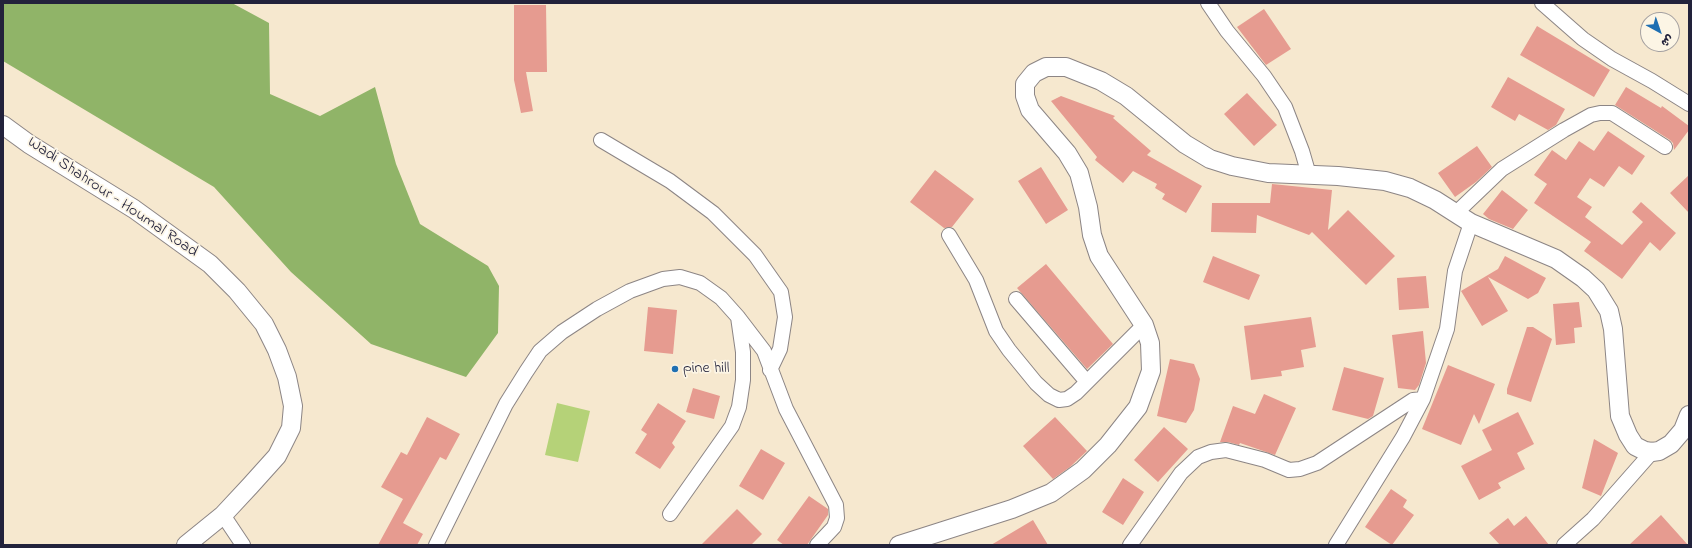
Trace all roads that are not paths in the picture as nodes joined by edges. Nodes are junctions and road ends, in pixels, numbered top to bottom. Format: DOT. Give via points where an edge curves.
graph roads {
  1 [pos="1208,3"];
  2 [pos="1542,3"];
  3 [pos="1689,104"];
  4 [pos="3,125"];
  5 [pos="601,140"];
  6 [pos="1665,147"];
  7 [pos="1309,175"];
  8 [pos="1455,214"];
  9 [pos="1471,223"];
  10 [pos="949,235"];
  11 [pos="1016,299"];
  12 [pos="738,317"];
  13 [pos="1144,325"];
  14 [pos="770,370"];
  15 [pos="1087,382"];
  16 [pos="1423,399"];
  17 [pos="1689,415"];
  18 [pos="1652,452"];
  19 [pos="223,514"];
  20 [pos="670,514"];
  21 [pos="186,545"];
  22 [pos="243,545"];
  23 [pos="436,545"];
  24 [pos="818,545"];
  25 [pos="899,545"];
  26 [pos="1130,545"];
  27 [pos="1336,545"];
  28 [pos="1564,545"];
  1 -- 7 [label="street" via="1285,107"];
  2 -- 3 [label="street" via="1583,39 1612,59"];
  4 -- 19 [label="main road, Wadi Shahrour - Houmal Road" via="134,209 210,264 237,291 264,324 287,377 293,406 291,428 277,456"];
  5 -- 14 [label="street" via="676,185 713,213 755,255 781,292 786,317 780,349"];
  6 -- 8 [label="street" via="1612,114 1591,115 1502,169"];
  7 -- 8 [label="main road" via="1385,181 1416,191"];
  7 -- 13 [label="main road" via="1268,173 1210,159 1185,144 1126,96 1101,81 1066,67 1046,66 1034,73 1025,84 1030,110 1067,152 1079,173 1099,256"];
  8 -- 9 [label="main road"];
  9 -- 16 [label="street" via="1455,271 1446,329"];
  9 -- 18 [label="main road" via="1556,260 1596,290 1609,311 1613,329 1620,416 1635,446"];
  10 -- 15 [label="street" via="976,280 996,331 1036,383 1049,395 1059,400 1067,400"];
  11 -- 15 [label="street"];
  12 -- 14 [label="street" via="764,351"];
  12 -- 20 [label="street" via="743,359 739,407 732,426"];
  12 -- 23 [label="street" via="721,298 700,283 680,277 663,279 630,291 562,332 540,351 506,404"];
  13 -- 15 [label="street"];
  13 -- 25 [label="main road" via="1150,344 1152,372 1138,407 1108,445 1082,470 1051,492 1012,509"];
  14 -- 24 [label="street" via="786,409 836,505 837,518 834,527"];
  16 -- 26 [label="street" via="1414,400 1317,463 1300,469 1289,470 1265,460 1226,450 1198,457 1181,473"];
  16 -- 27 [label="street" via="1403,437"];
  17 -- 18 [label="main road" via="1683,430 1671,444"];
  18 -- 28 [label="street" via="1593,519"];
  19 -- 21 [label="main road, Wadi Shahrour - Houmal Road"];
  19 -- 22 [label="street"];
}
